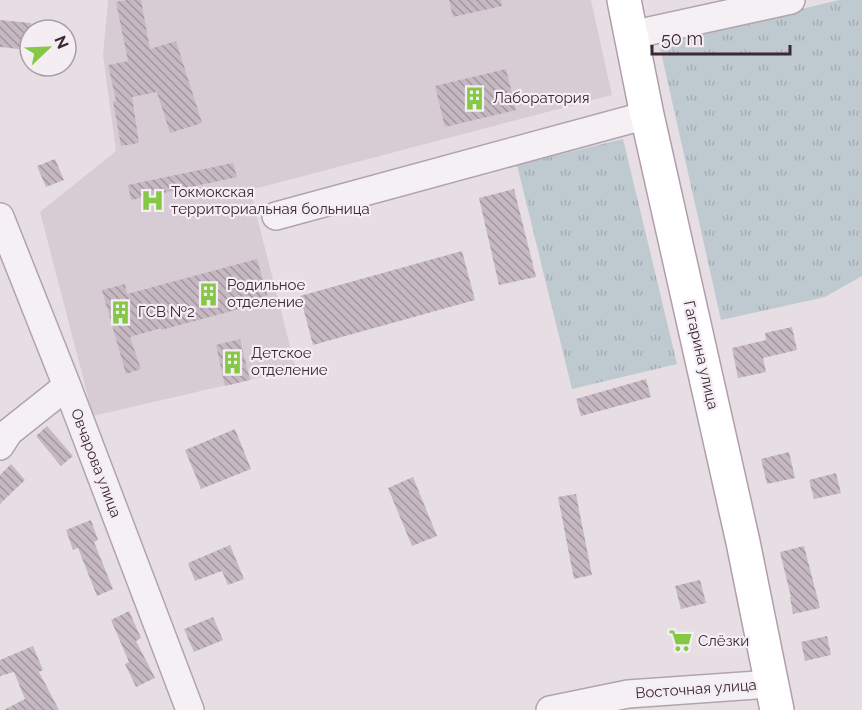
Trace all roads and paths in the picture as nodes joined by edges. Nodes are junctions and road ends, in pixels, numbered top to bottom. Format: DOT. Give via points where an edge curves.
graph roads {
  1 [pos="624,0"];
  2 [pos="791,0"];
  3 [pos="631,35"];
  4 [pos="647,115"];
  5 [pos="276,216"];
  6 [pos="0,217"];
  7 [pos="8,260"];
  8 [pos="67,386"];
  9 [pos="0,446"];
  10 [pos="774,697"];
  11 [pos="190,710"];
  12 [pos="550,710"];
  1 -- 3 [label="main road, Гагарина улица"];
  2 -- 3 [label="street"];
  3 -- 4 [label="main road, Гагарина улица"];
  4 -- 5 [label="street"];
  4 -- 10 [label="main road, Гагарина улица"];
  6 -- 7 [label="street, Овчарова улица"];
  7 -- 8 [label="street, Овчарова улица"];
  8 -- 9 [label="street" via="9,432"];
  8 -- 11 [label="street, Овчарова улица"];
  10 -- 12 [label="street, Восточная улица" via="628,694"];
}
